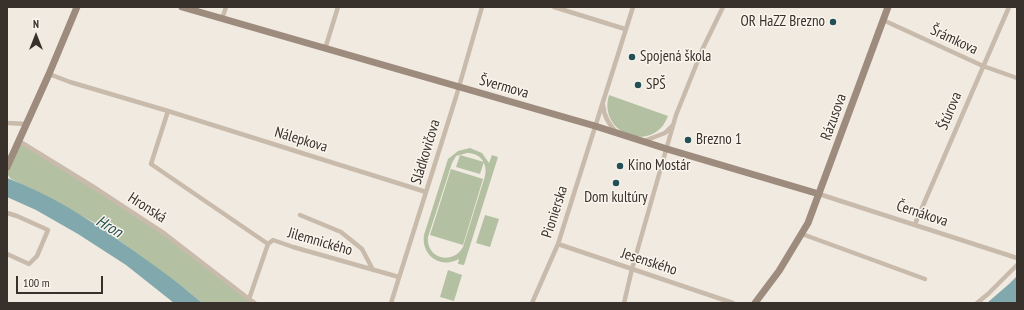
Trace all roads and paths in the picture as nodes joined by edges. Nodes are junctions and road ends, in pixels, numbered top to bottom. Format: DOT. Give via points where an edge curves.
graph roads {
  1 [pos="77,7"];
  2 [pos="182,7"];
  3 [pos="226,7"];
  4 [pos="338,7"];
  5 [pos="482,7"];
  6 [pos="554,7"];
  7 [pos="633,7"];
  8 [pos="723,7"];
  9 [pos="888,7"];
  10 [pos="1009,7"];
  11 [pos="222,19"];
  12 [pos="883,20"];
  13 [pos="625,29"];
  14 [pos="325,49"];
  15 [pos="983,66"];
  16 [pos="49,74"];
  17 [pos="1017,78"];
  18 [pos="459,88"];
  19 [pos="604,98"];
  20 [pos="168,111"];
  21 [pos="7,123"];
  22 [pos="27,124"];
  23 [pos="595,126"];
  24 [pos="672,126"];
  25 [pos="619,134"];
  26 [pos="19,141"];
  27 [pos="642,142"];
  28 [pos="666,149"];
  29 [pos="7,167"];
  30 [pos="426,192"];
  31 [pos="820,194"];
  32 [pos="7,213"];
  33 [pos="300,216"];
  34 [pos="914,224"];
  35 [pos="802,234"];
  36 [pos="268,244"];
  37 [pos="558,244"];
  38 [pos="7,254"];
  39 [pos="1017,258"];
  40 [pos="1017,265"];
  41 [pos="632,269"];
  42 [pos="373,270"];
  43 [pos="399,277"];
  44 [pos="925,279"];
  45 [pos="249,300"];
  46 [pos="255,303"];
  47 [pos="391,303"];
  48 [pos="532,303"];
  49 [pos="624,303"];
  50 [pos="733,303"];
  51 [pos="755,303"];
  52 [pos="977,303"];
  1 -- 16 [label="street"];
  2 -- 11 [label="street, Švermova"];
  3 -- 11 [label="street"];
  4 -- 14 [label="street"];
  5 -- 18 [label="street, Sládkovičova"];
  6 -- 13 [label="street"];
  7 -- 13 [label="street, Pionierska"];
  8 -- 24 [label="street" via="692,72"];
  9 -- 12 [label="street, Rázusova"];
  10 -- 15 [label="street, Štúrova"];
  11 -- 14 [label="street, Švermova"];
  12 -- 15 [label="street, Šrámkova"];
  12 -- 31 [label="street, Rázusova"];
  13 -- 19 [label="street, Pionierska"];
  14 -- 18 [label="street, Švermova"];
  15 -- 17 [label="street, Šrámkova"];
  15 -- 34 [label="street, Štúrova"];
  16 -- 20 [label="street, Nálepkova"];
  16 -- 22 [label="street"];
  18 -- 23 [label="street, Švermova"];
  18 -- 30 [label="street, Sládkovičova"];
  19 -- 23 [label="street, Pionierska"];
  19 -- 25 [label="street" via="604,113 608,123"];
  20 -- 30 [label="street, Nálepkova"];
  20 -- 36 [label="street" via="151,164"];
  21 -- 22 [label="street"];
  22 -- 26 [label="street"];
  23 -- 25 [label="street, Švermova"];
  23 -- 37 [label="street, Pionierska"];
  24 -- 27 [label="street" via="665,133"];
  24 -- 28 [label="street"];
  25 -- 27 [label="street, Švermova"];
  26 -- 29 [label="street"];
  26 -- 45 [label="street, Hronská" via="166,234"];
  27 -- 28 [label="street, Švermova"];
  28 -- 31 [label="street, Švermova"];
  28 -- 41 [label="street"];
  30 -- 43 [label="street, Sládkovičova"];
  31 -- 34 [label="street, Černákova"];
  31 -- 35 [label="street, Rázusova"];
  32 -- 38 [label="street" via="48,230 37,256 29,264"];
  33 -- 42 [label="street" via="341,232 362,248"];
  34 -- 39 [label="street, Černákova"];
  35 -- 44 [label="street"];
  35 -- 51 [label="street, Rázusova"];
  36 -- 42 [label="street, Jilemnického" via="272,240"];
  36 -- 45 [label="street, Jilemnického"];
  37 -- 41 [label="street, Jesenského"];
  37 -- 48 [label="street, Pionierska"];
  40 -- 52 [label="street"];
  41 -- 49 [label="street"];
  41 -- 50 [label="street, Jesenského"];
  42 -- 43 [label="street, Jilemnického"];
  43 -- 47 [label="street, Sládkovičova"];
  45 -- 46 [label="street, Hronská"];
}
